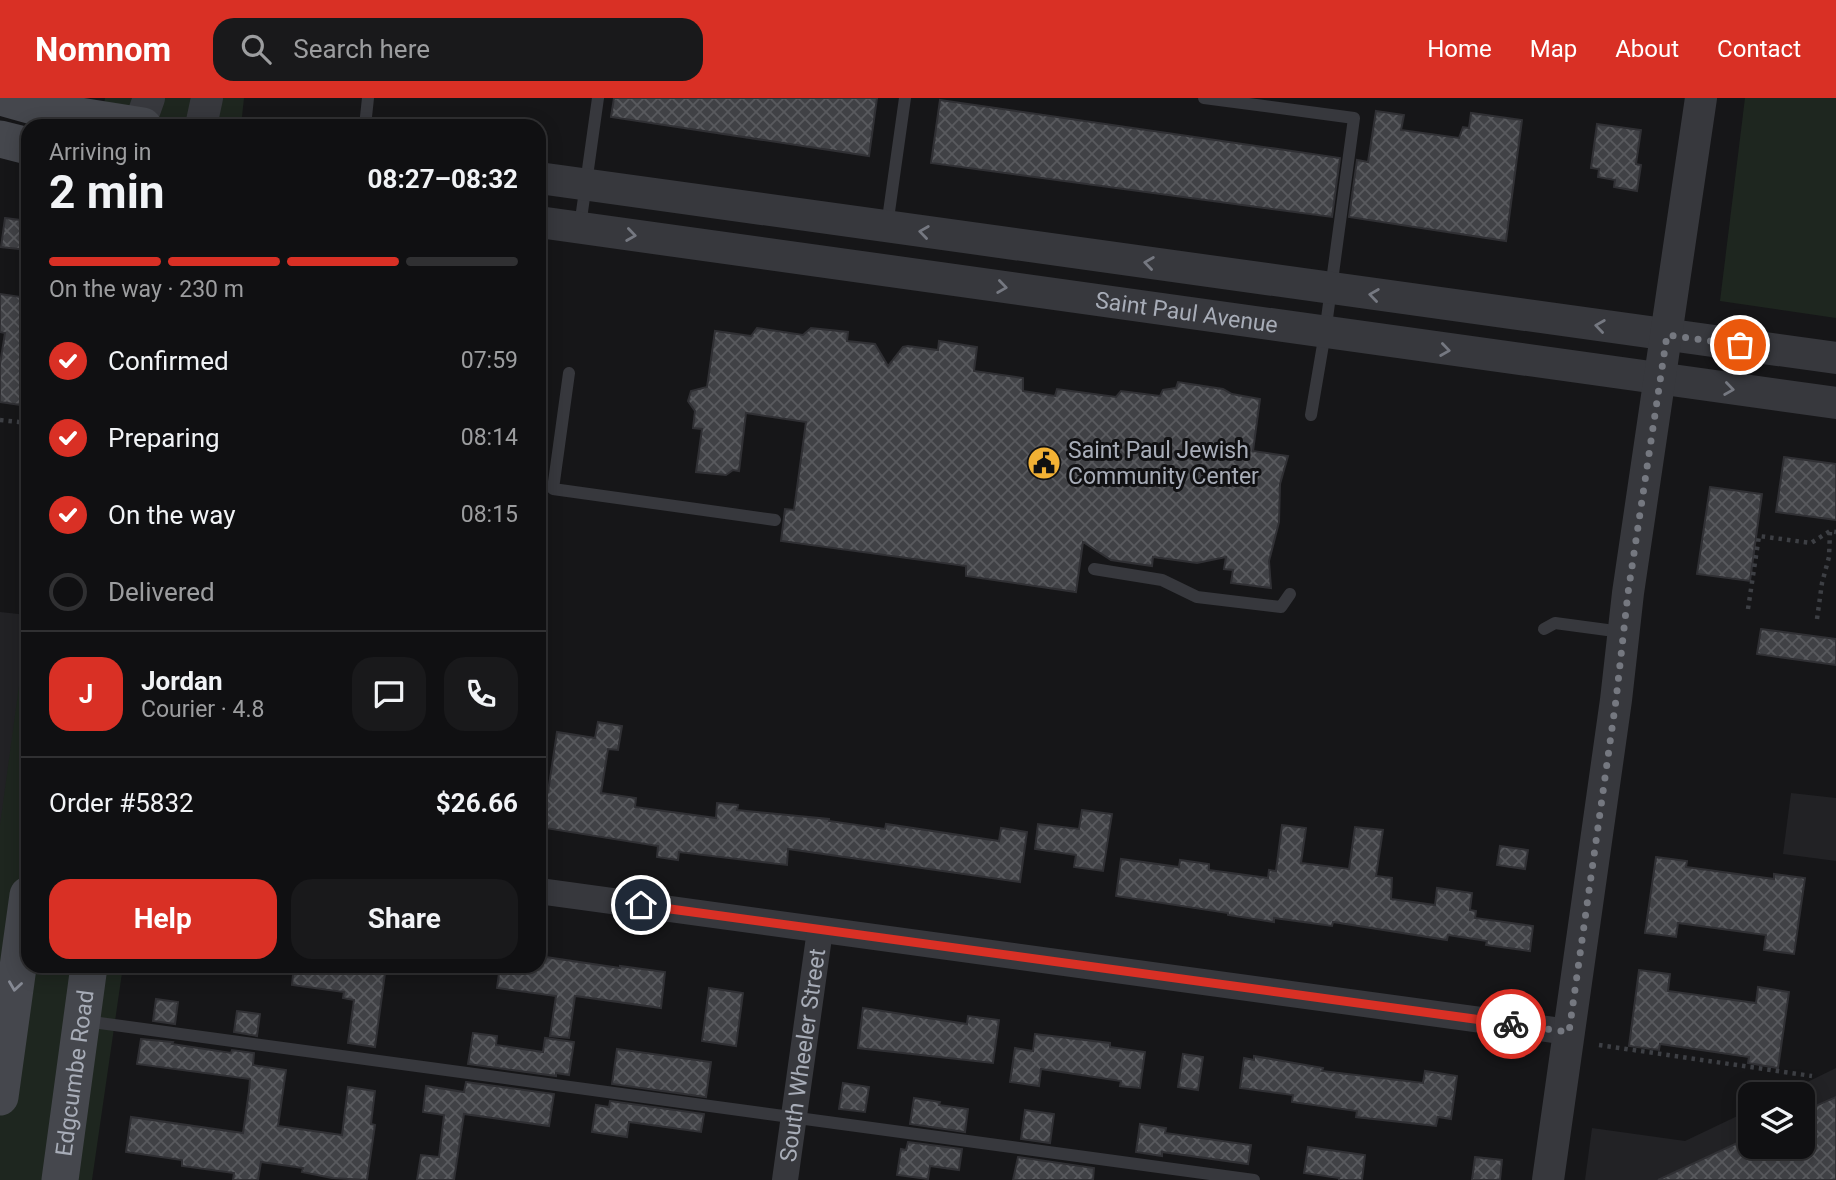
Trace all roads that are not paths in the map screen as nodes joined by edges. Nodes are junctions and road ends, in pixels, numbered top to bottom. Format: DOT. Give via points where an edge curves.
graph roads {
  1 [pos="4,98"];
  2 [pos="149,98"];
  3 [pos="207,98"];
  4 [pos="368,98"];
  5 [pos="597,98"];
  6 [pos="905,98"];
  7 [pos="1205,98"];
  8 [pos="1700,98"];
  9 [pos="98,119"];
  10 [pos="143,119"];
  11 [pos="202,119"];
  12 [pos="366,119"];
  13 [pos="0,139"];
  14 [pos="21,144"];
  15 [pos="546,179"];
  16 [pos="586,184"];
  17 [pos="546,223"];
  18 [pos="887,227"];
  19 [pos="580,228"];
  20 [pos="1331,289"];
  21 [pos="1325,333"];
  22 [pos="1667,335"];
  23 [pos="1836,358"];
  24 [pos="569,373"];
  25 [pos="1661,380"];
  26 [pos="1836,403"];
  27 [pos="1311,415"];
  28 [pos="775,520"];
  29 [pos="1094,569"];
  30 [pos="1290,594"];
  31 [pos="1544,629"];
  32 [pos="1623,632"];
  33 [pos="546,892"];
  34 [pos="820,930"];
  35 [pos="21,946"];
  36 [pos="88,973"];
  37 [pos="81,1020"];
  38 [pos="1569,1032"];
  39 [pos="0,1097"];
  40 [pos="794,1117"];
  41 [pos="60,1180"];
  42 [pos="785,1180"];
  43 [pos="1254,1180"];
  44 [pos="1548,1180"];
  1 -- 9 [label="main road"];
  2 -- 10 [label="street"];
  3 -- 11 [label="street"];
  4 -- 12 [label="lane"];
  5 -- 16 [label="lane"];
  6 -- 18 [label="lane"];
  7 -- 20 [label="lane" via="1354,118"];
  8 -- 22 [label="street"];
  13 -- 14 [label="main road"];
  15 -- 16 [label="street, Saint Paul Avenue"];
  16 -- 18 [label="street, Saint Paul Avenue"];
  16 -- 19 [label="lane"];
  17 -- 19 [label="street, Saint Paul Avenue"];
  20 -- 18 [label="street, Saint Paul Avenue, one-way"];
  19 -- 21 [label="street, Saint Paul Avenue, one-way"];
  20 -- 21 [label="lane"];
  22 -- 20 [label="street, Saint Paul Avenue, one-way"];
  21 -- 25 [label="street, Saint Paul Avenue, one-way"];
  21 -- 27 [label="lane"];
  22 -- 23 [label="street, Saint Paul Avenue"];
  22 -- 25 [label="street"];
  24 -- 28 [label="lane" via="553,489"];
  25 -- 26 [label="street, Saint Paul Avenue, one-way"];
  25 -- 32 [label="street"];
  29 -- 30 [label="lane" via="1162,580 1197,597 1281,607"];
  31 -- 32 [label="lane" via="1555,622"];
  32 -- 38 [label="street"];
  33 -- 34 [label="street"];
  34 -- 38 [label="street"];
  34 -- 40 [label="street, South Wheeler Street"];
  35 -- 39 [label="main road, one-way"];
  36 -- 37 [label="main road, Edgcumbe Road"];
  37 -- 40 [label="lane"];
  37 -- 41 [label="main road, Edgcumbe Road"];
  38 -- 44 [label="street"];
  40 -- 42 [label="street, South Wheeler Street"];
  40 -- 43 [label="lane"];
}
